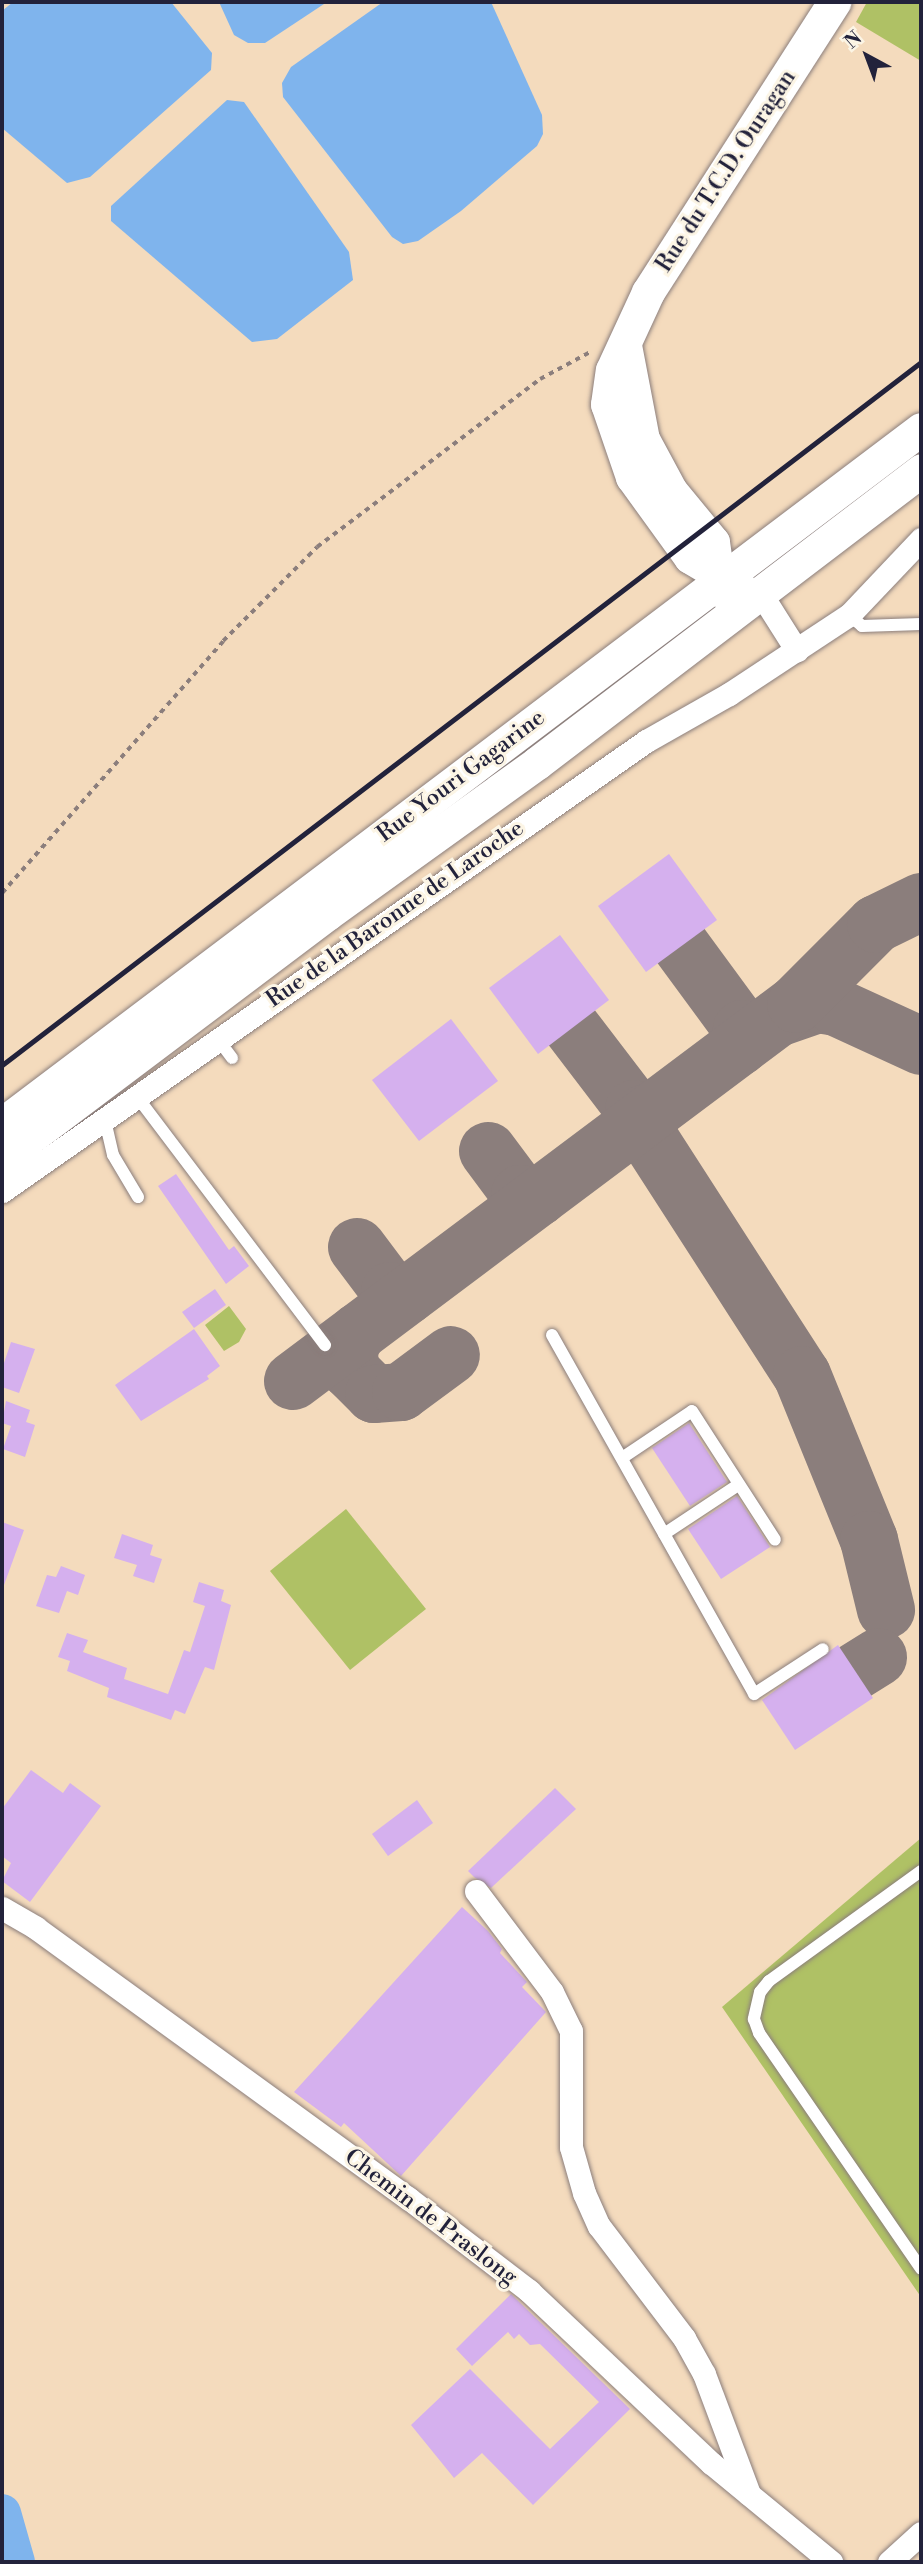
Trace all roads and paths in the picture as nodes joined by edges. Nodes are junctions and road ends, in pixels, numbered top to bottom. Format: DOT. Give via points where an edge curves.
graph roads {
  1 [pos="834,2"];
  2 [pos="624,343"];
  3 [pos="921,429"];
  4 [pos="921,470"];
  5 [pos="862,475"];
  6 [pos="921,539"];
  7 [pos="702,550"];
  8 [pos="721,579"];
  9 [pos="761,594"];
  10 [pos="686,605"];
  11 [pos="849,615"];
  12 [pos="921,624"];
  13 [pos="716,628"];
  14 [pos="797,650"];
  15 [pos="2,892"];
  16 [pos="217,1038"];
  17 [pos="232,1058"];
  18 [pos="135,1094"];
  19 [pos="104,1116"];
  20 [pos="2,1124"];
  21 [pos="2,1159"];
  22 [pos="2,1191"];
  23 [pos="138,1197"];
  24 [pos="552,1335"];
  25 [pos="325,1345"];
  26 [pos="622,1458"];
  27 [pos="738,1485"];
  28 [pos="664,1534"];
  29 [pos="775,1540"];
  30 [pos="823,1649"];
  31 [pos="921,1871"];
  32 [pos="476,1891"];
  33 [pos="2,1908"];
  34 [pos="921,2269"];
  35 [pos="751,2497"];
  36 [pos="921,2533"];
  37 [pos="831,2562"];
  38 [pos="889,2562"];
  1 -- 2 [label="main road, Rue du T.C.D. Ouragan" via="648,292"];
  2 -- 7 [label="main road, Rue du T.C.D. Ouragan" via="612,370 607,404 615,439 632,477"];
  2 -- 15 [label="path" via="588,352 540,379 317,547 223,640"];
  3 -- 5 [label="main road, Rue Youri Gagarine"];
  4 -- 9 [label="main road, Rue Youri Gagarine"];
  5 -- 7 [label="main road" via="815,491 747,541"];
  5 -- 8 [label="main road, Rue Youri Gagarine"];
  5 -- 9 [label="main road" via="833,516 767,566"];
  6 -- 11 [label="street, Rue de la Baronne de Laroche"];
  7 -- 8 [label="main road, Rue du T.C.D. Ouragan"];
  7 -- 10 [label="main road"];
  8 -- 9 [label="main road, Rue du T.C.D. Ouragan"];
  8 -- 10 [label="main road, Rue Youri Gagarine"];
  8 -- 13 [label="main road"];
  9 -- 13 [label="main road, Rue Youri Gagarine"];
  9 -- 14 [label="street"];
  10 -- 20 [label="main road, Rue Youri Gagarine"];
  11 -- 12 [label="lane" via="862,626"];
  11 -- 14 [label="street, Rue de la Baronne de Laroche"];
  13 -- 21 [label="main road, Rue Youri Gagarine"];
  14 -- 16 [label="street, Rue de la Baronne de Laroche" via="646,741"];
  16 -- 17 [label="lane"];
  16 -- 18 [label="street, Rue de la Baronne de Laroche"];
  18 -- 19 [label="street, Rue de la Baronne de Laroche"];
  18 -- 25 [label="lane"];
  19 -- 22 [label="street, Rue de la Baronne de Laroche"];
  19 -- 23 [label="lane" via="113,1155"];
  24 -- 26 [label="lane"];
  26 -- 27 [label="lane" via="692,1411"];
  26 -- 28 [label="lane"];
  27 -- 28 [label="lane"];
  27 -- 29 [label="lane"];
  28 -- 30 [label="lane" via="754,1694"];
  31 -- 34 [label="lane" via="769,1981 760,1992 754,2019 759,2033"];
  32 -- 35 [label="street" via="552,1992 570,2031 571,2147 584,2193 599,2226 684,2338 704,2374"];
  33 -- 35 [label="street, Chemin de Praslong" via="408,2198 529,2291"];
  35 -- 37 [label="street, Chemin de Praslong"];
  36 -- 38 [label="street"];
}
